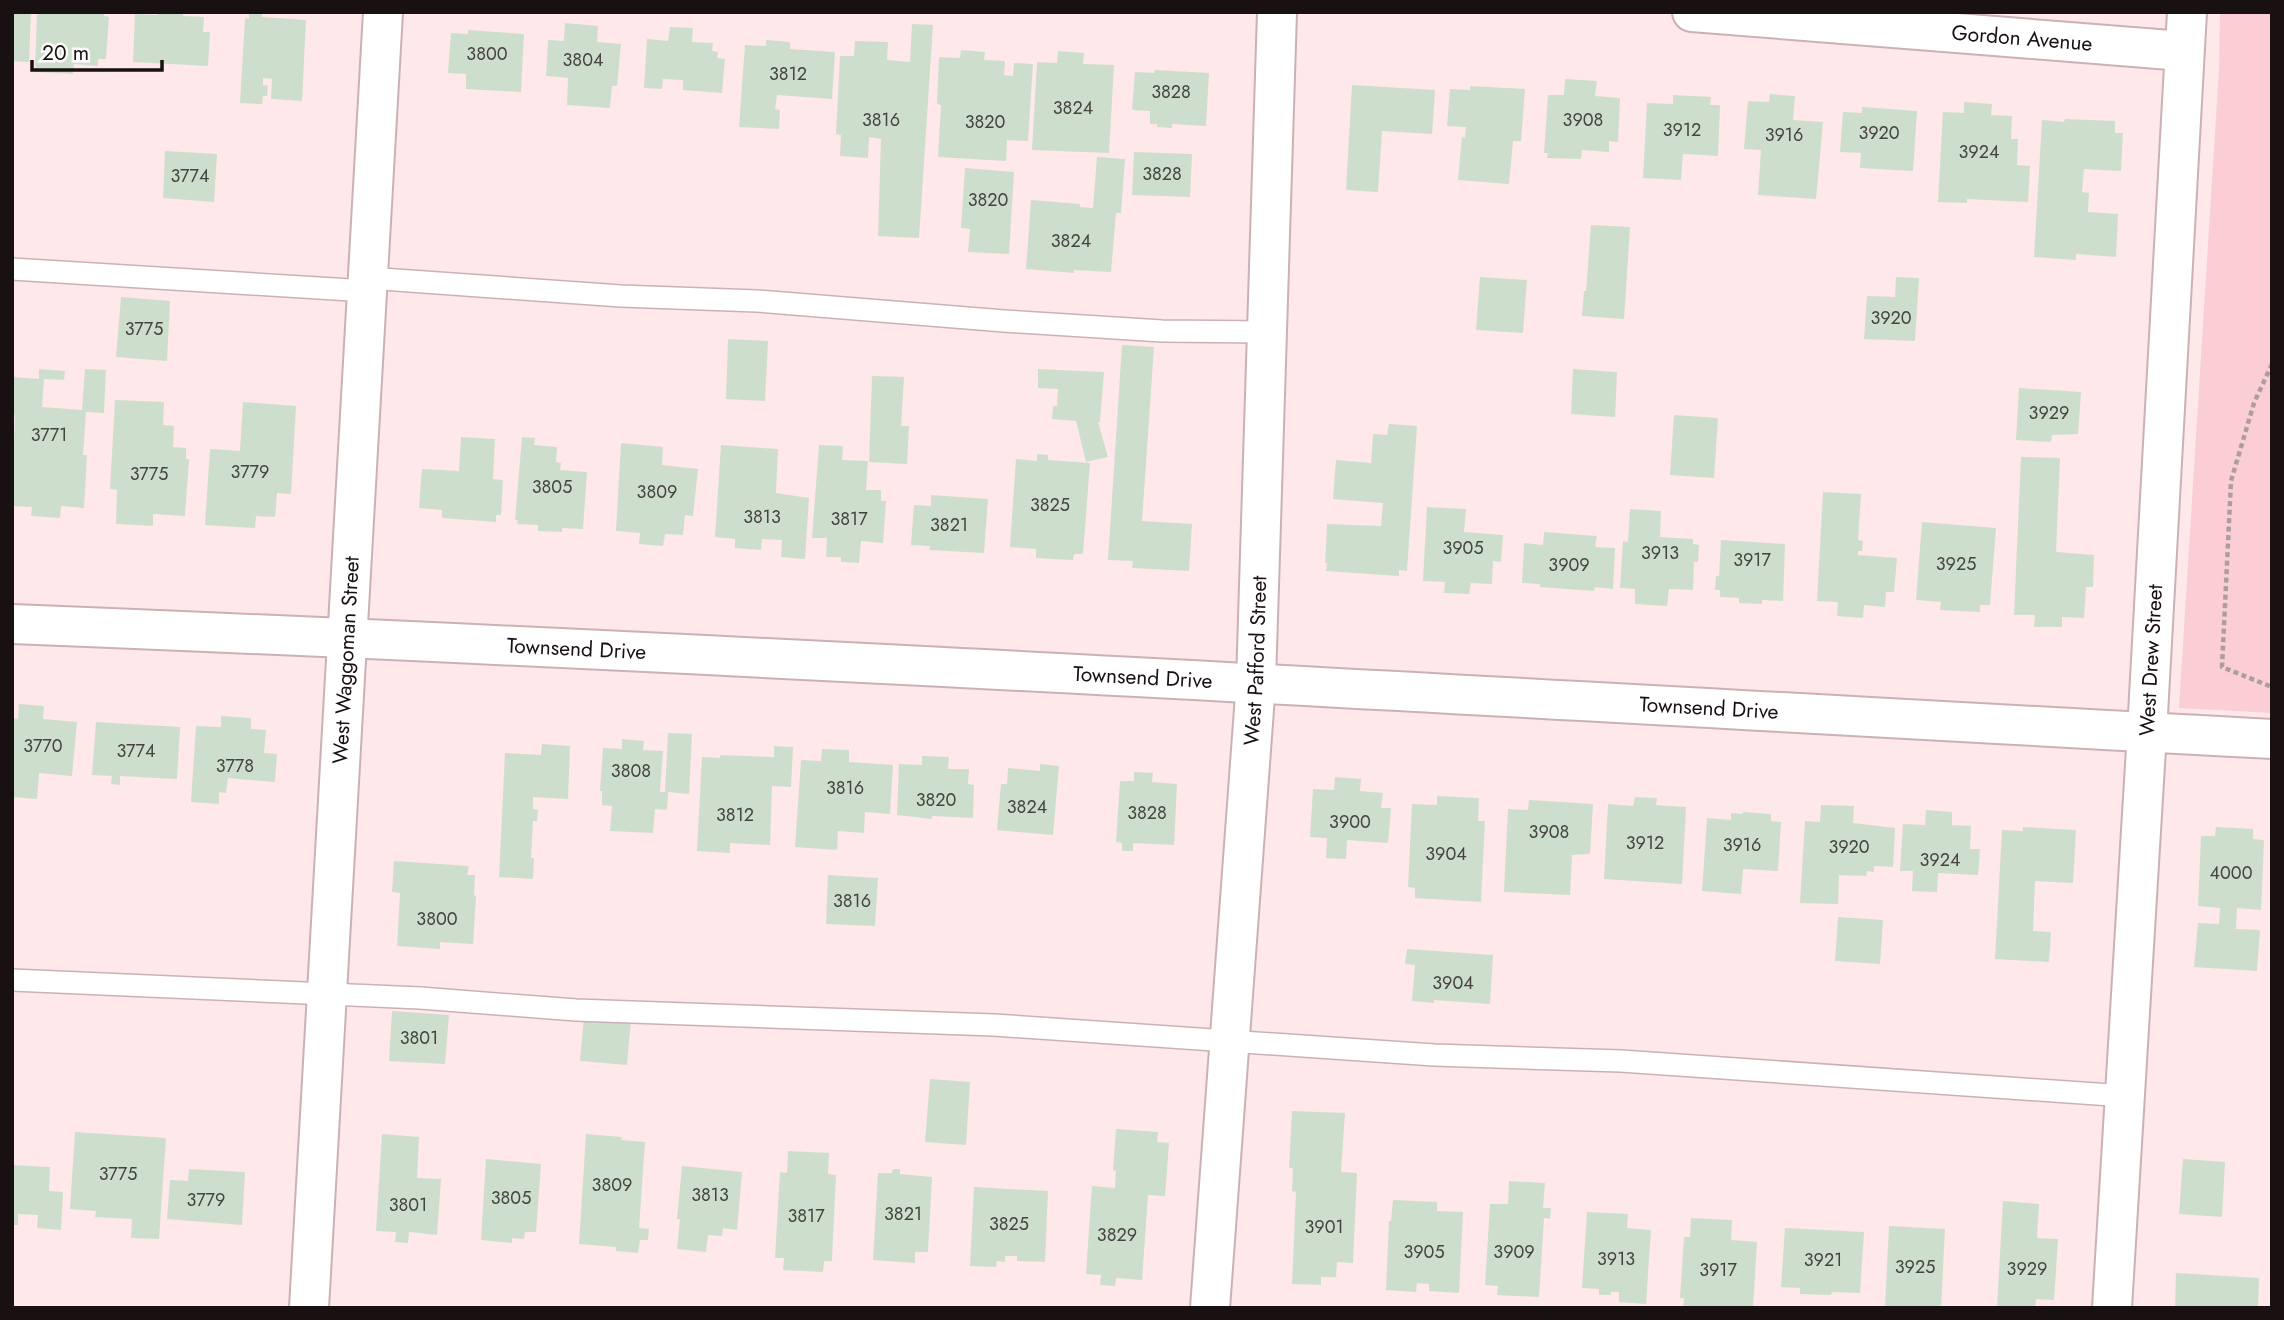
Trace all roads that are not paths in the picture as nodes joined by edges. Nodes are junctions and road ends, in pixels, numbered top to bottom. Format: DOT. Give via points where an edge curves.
graph roads {
  1 [pos="383,12"];
  2 [pos="1277,12"];
  3 [pos="1692,12"];
  4 [pos="2187,12"];
  5 [pos="2183,51"];
  6 [pos="12,269"];
  7 [pos="368,284"];
  8 [pos="1266,332"];
  9 [pos="12,624"];
  10 [pos="347,638"];
  11 [pos="1256,682"];
  12 [pos="2147,732"];
  13 [pos="2272,739"];
  14 [pos="12,979"];
  15 [pos="327,995"];
  16 [pos="1230,1042"];
  17 [pos="2125,1096"];
  18 [pos="309,1308"];
  19 [pos="1210,1308"];
  20 [pos="2112,1308"];
  1 -- 7 [label="street, West Waggoman Street"];
  2 -- 8 [label="street, West Pafford Street"];
  3 -- 5 [label="street, Gordon Avenue"];
  4 -- 5 [label="street, West Drew Street"];
  5 -- 12 [label="street, West Drew Street"];
  6 -- 7 [label="lane"];
  7 -- 8 [label="lane" via="757,301 1162,331"];
  7 -- 10 [label="street, West Waggoman Street"];
  8 -- 11 [label="street, West Pafford Street"];
  9 -- 10 [label="street, Townsend Drive"];
  10 -- 11 [label="street, Townsend Drive"];
  10 -- 15 [label="street, West Waggoman Street"];
  11 -- 12 [label="street, Townsend Drive"];
  11 -- 16 [label="street, West Pafford Street"];
  12 -- 13 [label="street, Townsend Drive"];
  12 -- 17 [label="street, West Drew Street"];
  14 -- 15 [label="lane"];
  15 -- 16 [label="lane" via="576,1010 994,1025"];
  15 -- 18 [label="street, West Waggoman Street"];
  16 -- 17 [label="lane" via="1621,1061"];
  16 -- 19 [label="street, West Pafford Street"];
  17 -- 20 [label="street, West Drew Street"];
}
